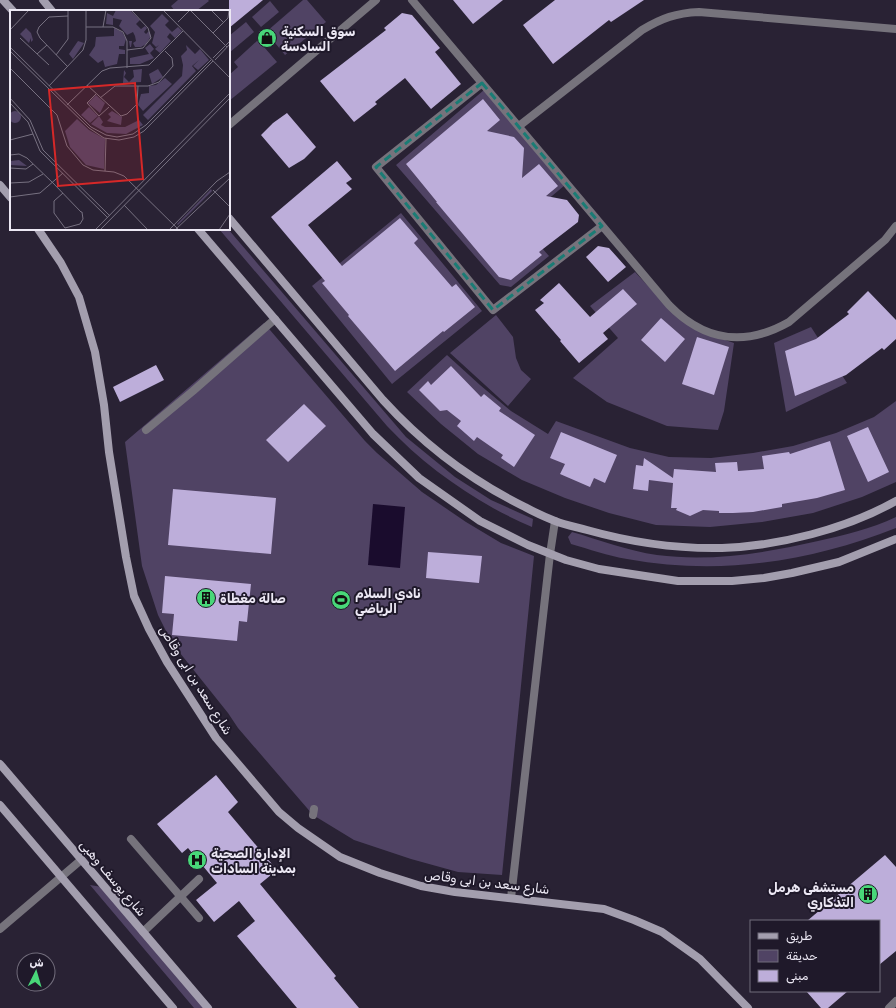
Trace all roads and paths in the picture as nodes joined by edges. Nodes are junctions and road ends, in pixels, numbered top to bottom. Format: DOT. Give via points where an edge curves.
graph roads {
  1 [pos="3,0"];
  2 [pos="43,0"];
  3 [pos="376,0"];
  4 [pos="412,0"];
  5 [pos="12,10"];
  6 [pos="51,10"];
  7 [pos="896,29"];
  8 [pos="482,83"];
  9 [pos="230,124"];
  10 [pos="519,126"];
  11 [pos="0,185"];
  12 [pos="10,197"];
  13 [pos="230,219"];
  14 [pos="602,226"];
  15 [pos="896,226"];
  16 [pos="39,230"];
  17 [pos="199,230"];
  18 [pos="275,319"];
  19 [pos="146,430"];
  20 [pos="896,501"];
  21 [pos="555,521"];
  22 [pos="896,539"];
  23 [pos="550,554"];
  24 [pos="0,764"];
  25 [pos="0,805"];
  26 [pos="131,838"];
  27 [pos="81,860"];
  28 [pos="61,877"];
  29 [pos="199,879"];
  30 [pos="180,896"];
  31 [pos="511,898"];
  32 [pos="199,918"];
  33 [pos="0,929"];
  34 [pos="143,932"];
  35 [pos="173,1008"];
  36 [pos="208,1008"];
  37 [pos="748,1008"];
  1 -- 5 [label="street"];
  2 -- 6 [label="street"];
  3 -- 9 [label="street"];
  4 -- 8 [label="street"];
  7 -- 10 [label="street" via="699,12 670,16 642,30"];
  8 -- 10 [label="street"];
  8 -- 14 [label="street" via="376,167 493,310"];
  10 -- 14 [label="street"];
  11 -- 12 [label="street"];
  13 -- 21 [label="street" via="404,423 433,449 477,481"];
  14 -- 15 [label="street" via="678,315 701,330 740,338 766,333 789,322 885,240"];
  16 -- 31 [label="street, شارع سعد بن ابى وقاص" via="61,263 78,297 95,352 134,596 167,662 216,738 279,812 340,857 421,886"];
  17 -- 18 [label="street"];
  18 -- 19 [label="street"];
  18 -- 23 [label="street" via="373,434 419,478 480,521"];
  20 -- 21 [label="street" via="830,529 777,542 722,548 668,545 613,537"];
  21 -- 23 [label="street"];
  22 -- 23 [label="street" via="838,562 792,574 732,581 678,581 600,569"];
  23 -- 31 [label="street"];
  24 -- 27 [label="street, شارع يوسف وهبى"];
  25 -- 28 [label="street"];
  26 -- 30 [label="street"];
  27 -- 28 [label="street"];
  27 -- 34 [label="street, شارع يوسف وهبى"];
  28 -- 33 [label="street"];
  28 -- 35 [label="street"];
  29 -- 30 [label="street"];
  30 -- 32 [label="street"];
  30 -- 34 [label="street"];
  31 -- 37 [label="street, شارع سعد بن ابى وقاص" via="604,909 662,932 700,959"];
  34 -- 36 [label="street, شارع يوسف وهبى"];
}
